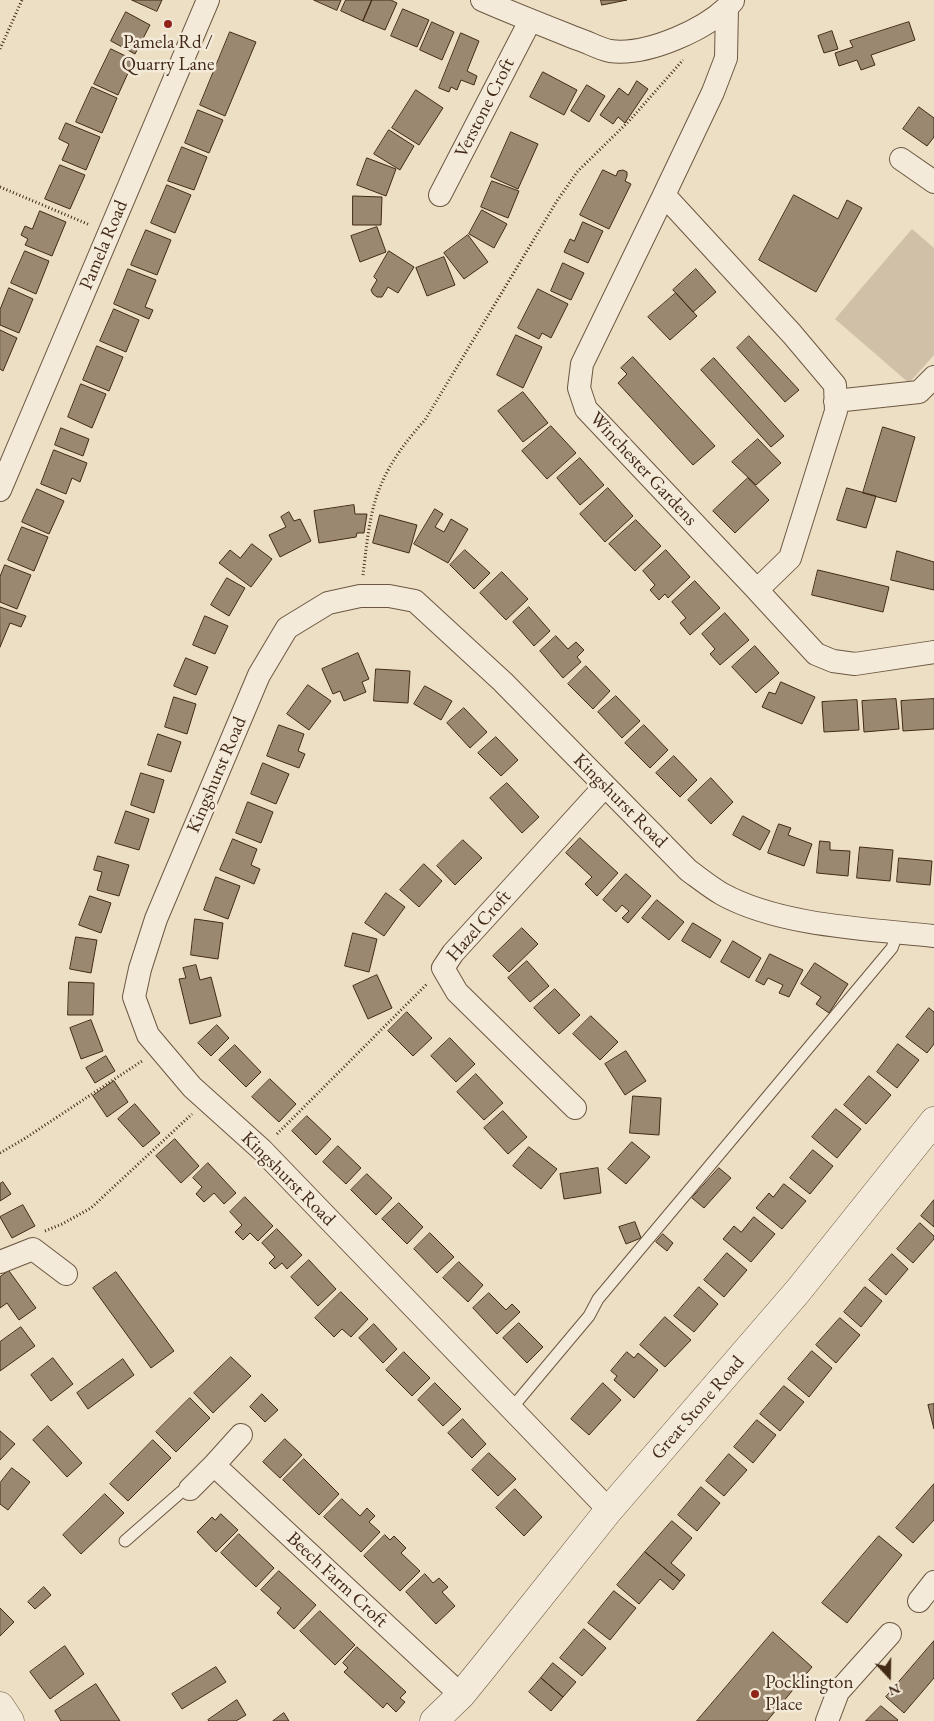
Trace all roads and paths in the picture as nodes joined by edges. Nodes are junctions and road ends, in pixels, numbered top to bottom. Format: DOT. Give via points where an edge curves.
graph roads {
  1 [pos="22,0"];
  2 [pos="208,0"];
  3 [pos="482,0"];
  4 [pos="730,4"];
  5 [pos="530,21"];
  6 [pos="0,49"];
  7 [pos="683,59"];
  8 [pos="901,159"];
  9 [pos="934,182"];
  10 [pos="0,187"];
  11 [pos="440,195"];
  12 [pos="664,195"];
  13 [pos="109,233"];
  14 [pos="934,377"];
  15 [pos="835,401"];
  16 [pos="0,490"];
  17 [pos="757,590"];
  18 [pos="360,596"];
  19 [pos="934,652"];
  20 [pos="605,786"];
  21 [pos="898,932"];
  22 [pos="934,936"];
  23 [pos="443,968"];
  24 [pos="160,1049"];
  25 [pos="207,1100"];
  26 [pos="575,1108"];
  27 [pos="934,1121"];
  28 [pos="262,1150"];
  29 [pos="0,1152"];
  30 [pos="33,1249"];
  31 [pos="0,1262"];
  32 [pos="66,1274"];
  33 [pos="511,1409"];
  34 [pos="241,1435"];
  35 [pos="214,1465"];
  36 [pos="190,1489"];
  37 [pos="609,1510"];
  38 [pos="125,1541"];
  39 [pos="934,1582"];
  40 [pos="919,1601"];
  41 [pos="890,1634"];
  42 [pos="460,1694"];
  43 [pos="0,1706"];
  44 [pos="10,1721"];
  45 [pos="434,1721"];
  46 [pos="445,1721"];
  47 [pos="827,1721"];
  1 -- 6 [label="path"];
  2 -- 13 [label="street, Pamela Road"];
  3 -- 5 [label="street"];
  4 -- 5 [label="street" via="694,31 659,45 635,50 610,50"];
  4 -- 12 [label="street, Winchester Gardens" via="726,58"];
  5 -- 11 [label="street, Verstone Croft"];
  7 -- 18 [label="path" via="630,120 577,172 425,420 396,456 377,495"];
  8 -- 9 [label="street"];
  10 -- 13 [label="path"];
  12 -- 15 [label="street" via="835,385"];
  12 -- 17 [label="street, Winchester Gardens" via="582,364 579,388 586,409"];
  13 -- 16 [label="street, Pamela Road"];
  14 -- 15 [label="street" via="919,392"];
  15 -- 17 [label="street" via="836,411 790,558"];
  17 -- 19 [label="street, Winchester Gardens" via="816,654 833,661 855,664"];
  18 -- 20 [label="street, Kingshurst Road" via="389,596 414,601 503,682"];
  18 -- 24 [label="street, Kingshurst Road" via="328,603 287,628 259,674 156,919 140,968 134,997 148,1035"];
  20 -- 21 [label="street, Kingshurst Road" via="688,870 722,894 758,910 807,922"];
  20 -- 23 [label="street, Hazel Croft" via="453,953"];
  21 -- 22 [label="street, Kingshurst Road"];
  21 -- 33 [label="lane" via="892,948 598,1299 589,1316"];
  23 -- 26 [label="street, Hazel Croft" via="456,992"];
  23 -- 28 [label="path"];
  24 -- 25 [label="street, Kingshurst Road"];
  24 -- 29 [label="path"];
  25 -- 28 [label="street, Kingshurst Road"];
  25 -- 30 [label="path" via="91,1208 62,1224 27,1237"];
  27 -- 37 [label="street, Great Stone Road" via="798,1291"];
  28 -- 33 [label="street, Kingshurst Road"];
  30 -- 31 [label="street"];
  30 -- 32 [label="street"];
  33 -- 37 [label="street, Kingshurst Road"];
  34 -- 35 [label="street"];
  35 -- 36 [label="street"];
  35 -- 42 [label="street, Beech Farm Croft"];
  36 -- 38 [label="lane" via="181,1492"];
  37 -- 42 [label="street, Great Stone Road"];
  39 -- 40 [label="street"];
  41 -- 47 [label="street" via="838,1692"];
  42 -- 45 [label="street, Great Stone Road"];
  42 -- 46 [label="street, Great Stone Road"];
  43 -- 44 [label="street"];
}
